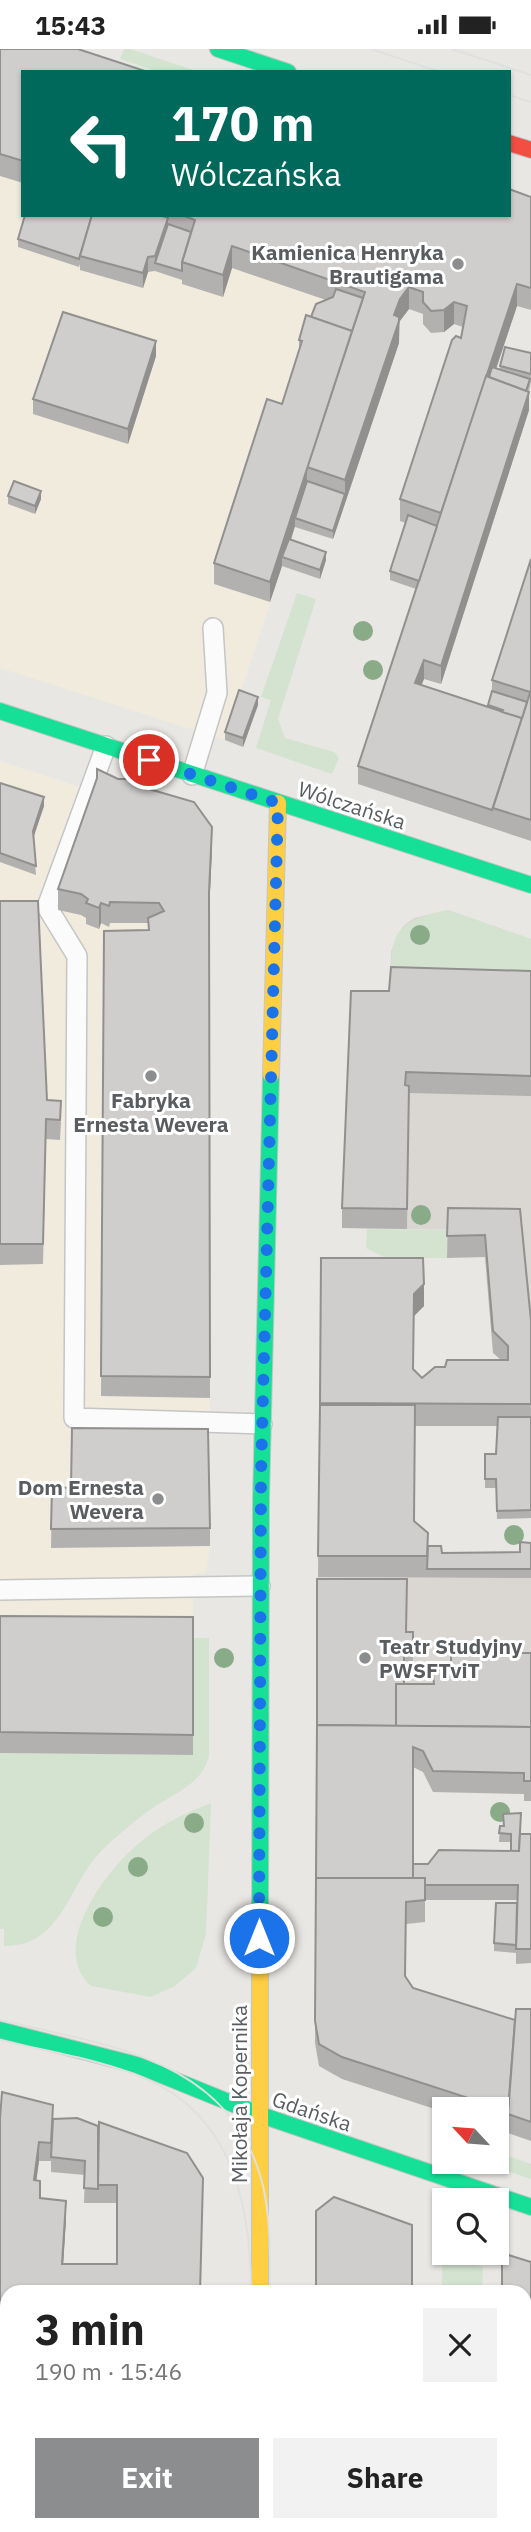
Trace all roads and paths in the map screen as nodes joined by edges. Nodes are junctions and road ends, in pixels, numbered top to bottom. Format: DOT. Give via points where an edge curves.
graph roads {
  1 [pos="218,49"];
  2 [pos="282,70"];
  3 [pos="511,144"];
  4 [pos="531,151"];
  5 [pos="213,628"];
  6 [pos="0,711"];
  7 [pos="106,746"];
  8 [pos="192,775"];
  9 [pos="278,803"];
  10 [pos="531,885"];
  11 [pos="262,1424"];
  12 [pos="260,1586"];
  13 [pos="0,1590"];
  14 [pos="0,2030"];
  15 [pos="258,2114"];
  16 [pos="531,2207"];
  17 [pos="260,2285"];
  1 -- 2 [label="street"];
  3 -- 4 [label="street"];
  5 -- 8 [label="lane" via="217,693"];
  6 -- 7 [label="street, Wólczańska"];
  7 -- 8 [label="street, Wólczańska"];
  7 -- 11 [label="lane" via="47,907 77,956 74,1418"];
  8 -- 9 [label="street, Wólczańska"];
  9 -- 10 [label="street, Wólczańska"];
  9 -- 11 [label="street, Mikołaja Kopernika"];
  11 -- 12 [label="street, Mikołaja Kopernika"];
  12 -- 13 [label="lane"];
  12 -- 15 [label="street, Mikołaja Kopernika"];
  14 -- 15 [label="street, Gdańska" via="137,2065"];
  15 -- 16 [label="street, Gdańska"];
  15 -- 17 [label="street, Mikołaja Kopernika"];
}
